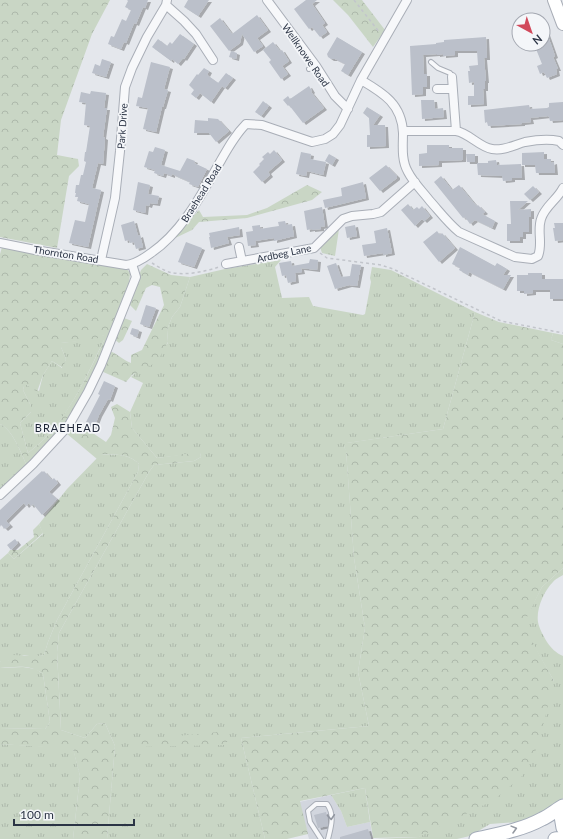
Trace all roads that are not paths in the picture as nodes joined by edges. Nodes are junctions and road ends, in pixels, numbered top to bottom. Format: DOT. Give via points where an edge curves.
graph roads {
  1 [pos="267,0"];
  2 [pos="407,0"];
  3 [pos="554,0"];
  4 [pos="167,3"];
  5 [pos="563,24"];
  6 [pos="213,60"];
  7 [pos="431,62"];
  8 [pos="452,77"];
  9 [pos="362,80"];
  10 [pos="437,89"];
  11 [pos="452,89"];
  12 [pos="348,109"];
  13 [pos="403,131"];
  14 [pos="456,131"];
  15 [pos="563,145"];
  16 [pos="415,182"];
  17 [pos="562,192"];
  18 [pos="0,242"];
  19 [pos="240,247"];
  20 [pos="101,260"];
  21 [pos="242,261"];
  22 [pos="132,264"];
  23 [pos="226,264"];
  24 [pos="0,495"];
  25 [pos="563,807"];
  26 [pos="563,828"];
  27 [pos="563,838"];
  28 [pos="321,839"];
  29 [pos="328,839"];
  30 [pos="476,839"];
  31 [pos="554,839"];
  1 -- 12 [label="street, Wellknowe Road" via="312,68"];
  2 -- 9 [label="street, Braehead Road"];
  3 -- 5 [label="street"];
  4 -- 6 [label="street" via="196,34"];
  4 -- 20 [label="street, Park Drive" via="147,37 125,87 115,198"];
  7 -- 8 [label="lane" via="450,73"];
  8 -- 11 [label="street"];
  9 -- 12 [label="street, Braehead Road"];
  9 -- 13 [label="street" via="394,104"];
  10 -- 11 [label="street"];
  11 -- 14 [label="street"];
  12 -- 22 [label="street, Braehead Road" via="333,134 317,142 262,125 246,124 235,137 188,216 160,247"];
  13 -- 14 [label="street"];
  13 -- 16 [label="street" via="404,160 407,171"];
  14 -- 15 [label="street" via="490,149 551,139"];
  16 -- 17 [label="street" via="459,232 523,259 538,256 541,249 541,217"];
  16 -- 21 [label="street, Ardbeg Lane" via="381,212 343,219 314,248"];
  18 -- 20 [label="street, Thornton Road"];
  19 -- 21 [label="street"];
  20 -- 22 [label="street, Thornton Road"];
  21 -- 23 [label="street, Ardbeg Lane"];
  22 -- 24 [label="street" via="136,277 88,392 69,425"];
  25 -- 26 [label="main road" via="560,820"];
  30 -- 25 [label="main road, one-way" via="528,825"];
  27 -- 31 [label="main road"];
  28 -- 29 [label="lane, one-way" via="310,822 308,811 316,804 327,804 331,809 332,825"];
}
